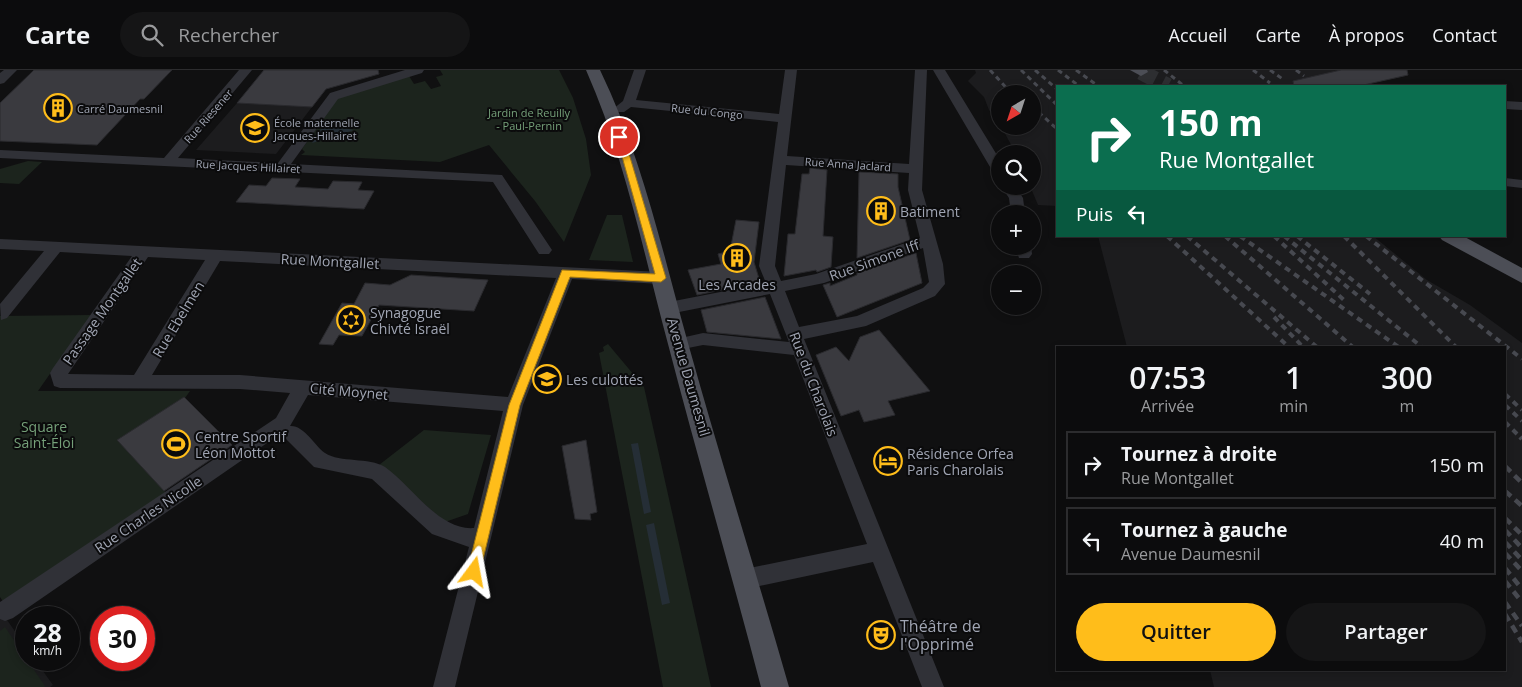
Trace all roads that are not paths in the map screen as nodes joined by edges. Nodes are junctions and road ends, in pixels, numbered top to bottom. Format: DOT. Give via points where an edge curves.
graph roads {
  1 [pos="11,70"];
  2 [pos="246,70"];
  3 [pos="418,70"];
  4 [pos="593,70"];
  5 [pos="640,70"];
  6 [pos="792,70"];
  7 [pos="921,70"];
  8 [pos="939,70"];
  9 [pos="0,80"];
  10 [pos="629,103"];
  11 [pos="1506,105"];
  12 [pos="1522,106"];
  13 [pos="611,110"];
  14 [pos="786,119"];
  15 [pos="0,154"];
  16 [pos="991,157"];
  17 [pos="780,160"];
  18 [pos="168,162"];
  19 [pos="282,167"];
  20 [pos="915,169"];
  21 [pos="1506,182"];
  22 [pos="1522,184"];
  23 [pos="1450,237"];
  24 [pos="929,240"];
  25 [pos="0,244"];
  26 [pos="56,247"];
  27 [pos="544,250"];
  28 [pos="143,252"];
  29 [pos="216,255"];
  30 [pos="566,273"];
  31 [pos="1522,276"];
  32 [pos="661,278"];
  33 [pos="774,286"];
  34 [pos="669,308"];
  35 [pos="1,314"];
  36 [pos="797,341"];
  37 [pos="678,344"];
  38 [pos="62,369"];
  39 [pos="139,382"];
  40 [pos="303,387"];
  41 [pos="514,405"];
  42 [pos="292,433"];
  43 [pos="482,537"];
  44 [pos="880,551"];
  45 [pos="746,579"];
  46 [pos="5,611"];
  47 [pos="444,687"];
  48 [pos="775,687"];
  49 [pos="933,687"];
  1 -- 9 [label="street"];
  2 -- 18 [label="street, Rue Riesener"];
  3 -- 19 [label="street" via="334,96"];
  4 -- 13 [label="main road, Avenue Daumesnil"];
  5 -- 10 [label="street"];
  6 -- 14 [label="street, Rue du Charolais"];
  7 -- 20 [label="street"];
  8 -- 16 [label="street"];
  10 -- 13 [label="street"];
  10 -- 14 [label="street, Rue du Congo"];
  11 -- 12 [label="street"];
  13 -- 32 [label="main road, Avenue Daumesnil"];
  14 -- 17 [label="street, Rue du Charolais"];
  15 -- 18 [label="street, Rue Jacques Hillairet"];
  17 -- 20 [label="street, Rue Anna Jaclard"];
  17 -- 33 [label="street, Rue du Charolais" via="767,266"];
  18 -- 19 [label="street, Rue Jacques Hillairet"];
  19 -- 27 [label="street, Rue Jacques Hillairet" via="497,178"];
  20 -- 24 [label="street" via="916,190"];
  21 -- 22 [label="street"];
  23 -- 31 [label="main road"];
  24 -- 33 [label="street, Rue Simone Iff" via="818,279"];
  24 -- 36 [label="street" via="937,284 929,292 860,322"];
  25 -- 26 [label="street, Rue Montgallet"];
  26 -- 28 [label="street, Rue Montgallet"];
  26 -- 35 [label="street"];
  28 -- 29 [label="street, Rue Montgallet"];
  28 -- 38 [label="street, Passage Montgallet"];
  29 -- 30 [label="street, Rue Montgallet"];
  29 -- 39 [label="street, Rue Ebelmen"];
  30 -- 32 [label="street, Rue Montgallet"];
  30 -- 41 [label="street"];
  32 -- 34 [label="main road, Avenue Daumesnil"];
  33 -- 34 [label="street, Rue Simone Iff"];
  33 -- 36 [label="street, Rue du Charolais"];
  34 -- 37 [label="main road, Avenue Daumesnil"];
  36 -- 37 [label="street" via="787,349 703,339"];
  36 -- 44 [label="street, Rue du Charolais"];
  37 -- 45 [label="main road, Avenue Daumesnil"];
  38 -- 39 [label="street, Cité Moynet" via="58,376 63,382"];
  39 -- 40 [label="street, Cité Moynet" via="240,382"];
  40 -- 41 [label="street, Cité Moynet"];
  40 -- 46 [label="street, Rue Charles Nicolle" via="282,423"];
  41 -- 43 [label="street"];
  42 -- 43 [label="street" via="321,461 377,472 438,528 461,536"];
  43 -- 47 [label="street"];
  44 -- 45 [label="street"];
  44 -- 49 [label="street, Rue du Charolais"];
  45 -- 48 [label="main road, Avenue Daumesnil"];
}
